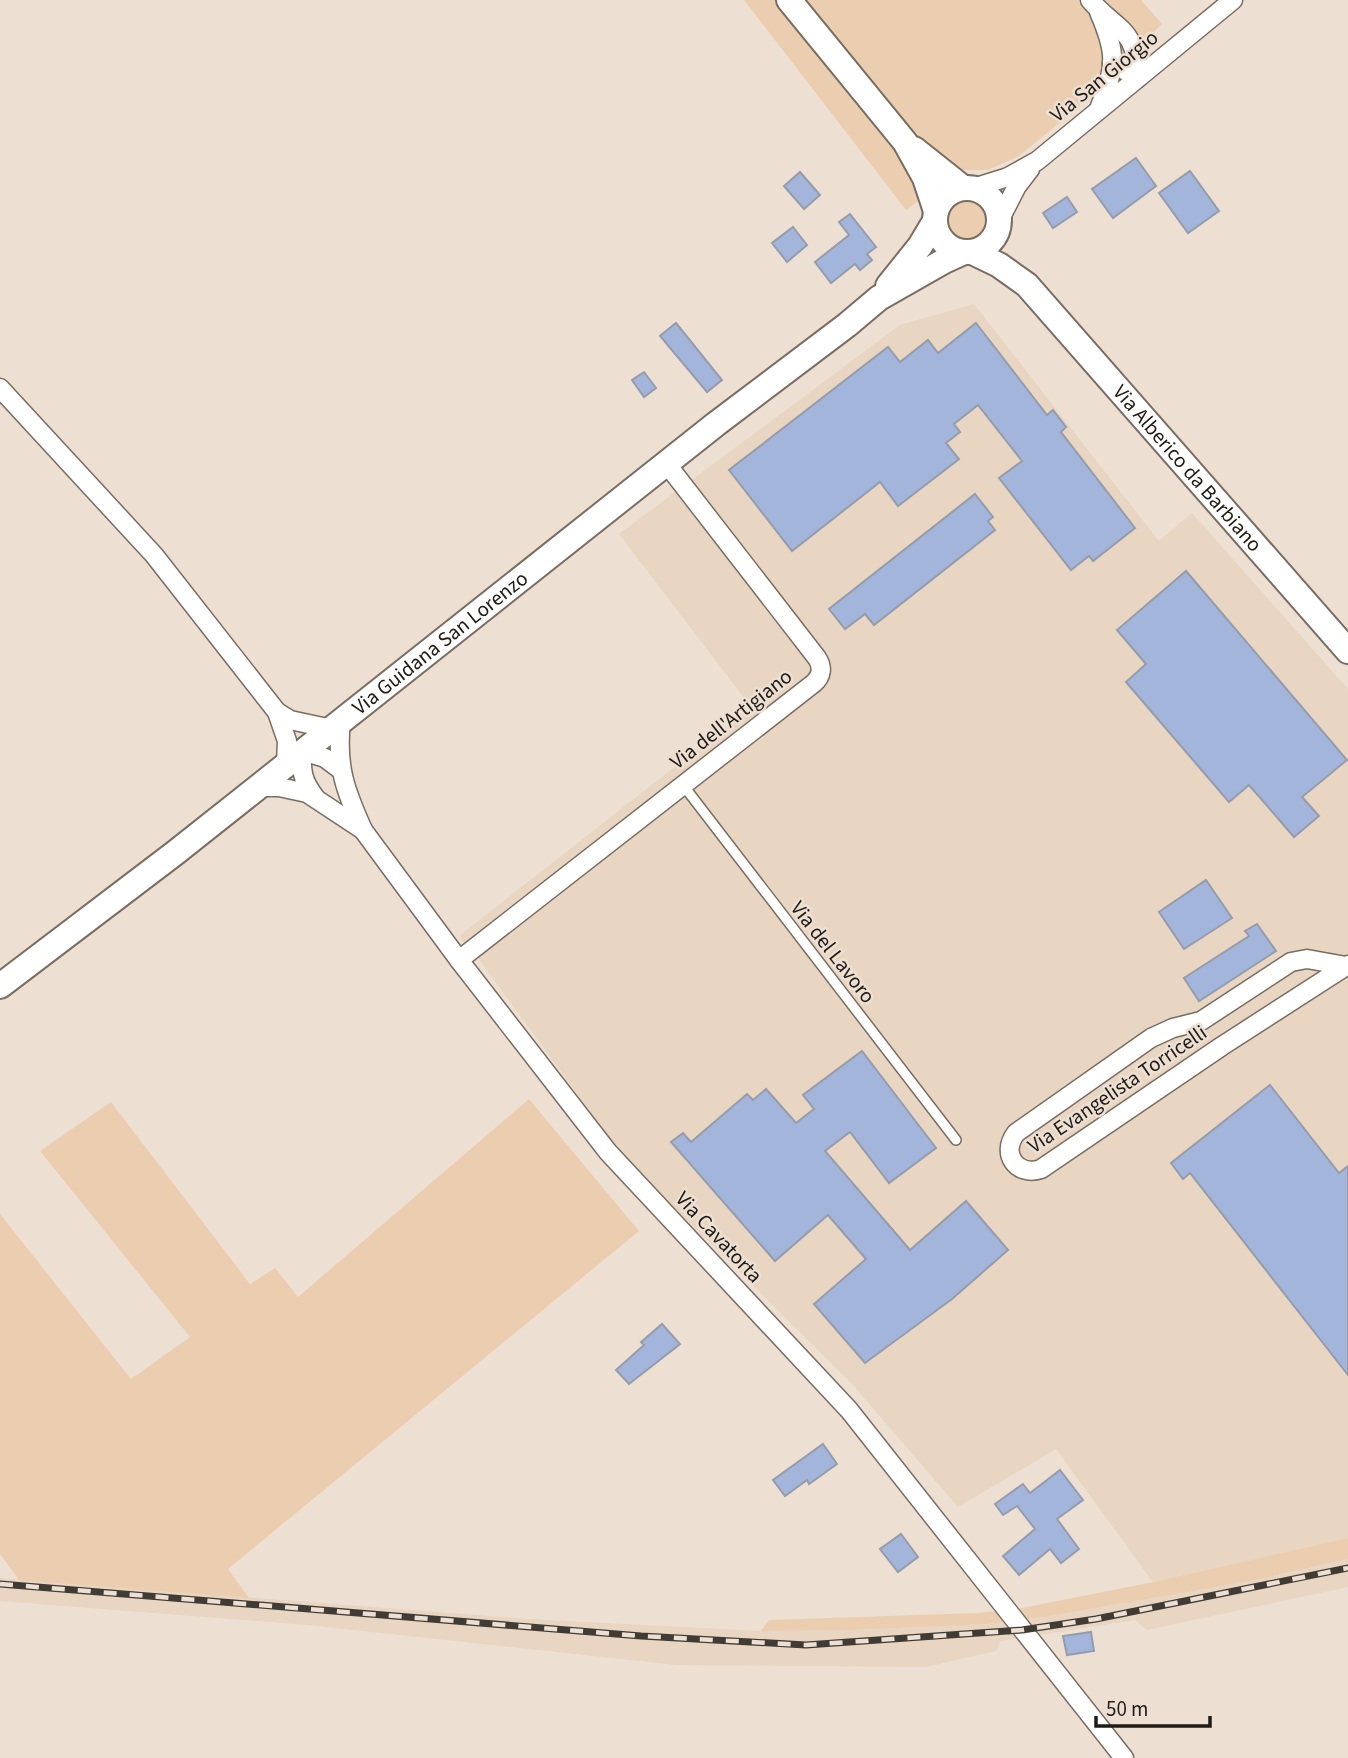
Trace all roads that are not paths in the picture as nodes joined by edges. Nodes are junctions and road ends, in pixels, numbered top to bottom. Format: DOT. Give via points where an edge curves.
graph roads {
  1 [pos="789,0"];
  2 [pos="1233,0"];
  3 [pos="1094,5"];
  4 [pos="1131,39"];
  5 [pos="1173,49"];
  6 [pos="1112,63"];
  7 [pos="1138,78"];
  8 [pos="1098,110"];
  9 [pos="905,142"];
  10 [pos="1037,161"];
  11 [pos="968,188"];
  12 [pos="936,216"];
  13 [pos="999,223"];
  14 [pos="968,252"];
  15 [pos="1027,285"];
  16 [pos="879,298"];
  17 [pos="0,388"];
  18 [pos="666,463"];
  19 [pos="1348,651"];
  20 [pos="277,712"];
  21 [pos="336,725"];
  22 [pos="295,758"];
  23 [pos="341,770"];
  24 [pos="683,785"];
  25 [pos="259,787"];
  26 [pos="315,797"];
  27 [pos="363,830"];
  28 [pos="459,960"];
  29 [pos="1347,966"];
  30 [pos="0,986"];
  31 [pos="956,1140"];
  32 [pos="1124,1758"];
  1 -- 9 [label="street"];
  2 -- 5 [label="street, Via San Giorgio"];
  3 -- 4 [label="street"];
  3 -- 6 [label="street" via="1112,43"];
  4 -- 5 [label="street" via="1143,48"];
  4 -- 7 [label="street"];
  5 -- 7 [label="street, Via San Giorgio"];
  6 -- 7 [label="street"];
  6 -- 8 [label="street"];
  7 -- 8 [label="street, Via San Giorgio"];
  8 -- 10 [label="street, Via San Giorgio"];
  9 -- 11 [label="street"];
  9 -- 12 [label="street" via="925,178"];
  10 -- 11 [label="street, Via San Giorgio" via="1008,177"];
  10 -- 13 [label="street, Via San Giorgio" via="1017,186"];
  11 -- 12 [label="street" via="946,195"];
  11 -- 13 [label="street" via="992,198"];
  12 -- 14 [label="street" via="937,230 947,245"];
  12 -- 16 [label="street" via="920,246"];
  13 -- 14 [label="street" via="989,243"];
  13 -- 15 [label="street, Via Alberico da Barbiano"];
  14 -- 15 [label="street, Via Alberico da Barbiano" via="999,265"];
  14 -- 16 [label="street"];
  15 -- 19 [label="street, Via Alberico da Barbiano"];
  16 -- 18 [label="street, Via Guidana San Lorenzo"];
  17 -- 20 [label="street" via="154,555"];
  18 -- 21 [label="street, Via Guidana San Lorenzo"];
  18 -- 24 [label="street, Via dell'Artigiano" via="821,666 818,680"];
  20 -- 21 [label="street" via="290,720"];
  20 -- 22 [label="street"];
  21 -- 22 [label="street, Via Guidana San Lorenzo"];
  21 -- 23 [label="street"];
  22 -- 23 [label="street" via="326,758"];
  22 -- 25 [label="street, Via Guidana San Lorenzo"];
  22 -- 26 [label="street"];
  23 -- 27 [label="street"];
  24 -- 28 [label="street, Via dell'Artigiano"];
  24 -- 31 [label="lane, Via del Lavoro"];
  25 -- 26 [label="street, Via Cavatorta" via="279,787"];
  25 -- 30 [label="street, Via Guidana San Lorenzo"];
  26 -- 27 [label="street, Via Cavatorta"];
  27 -- 28 [label="street, Via Cavatorta"];
  28 -- 32 [label="street, Via Cavatorta" via="608,1152 849,1410"];
  29 -- 29 [label="street, Via Evangelista Torricelli" via="1307,959 1291,962 1201,1021 1151,1038 1016,1133 1009,1146 1011,1160 1021,1170 1041,1169"];
}
